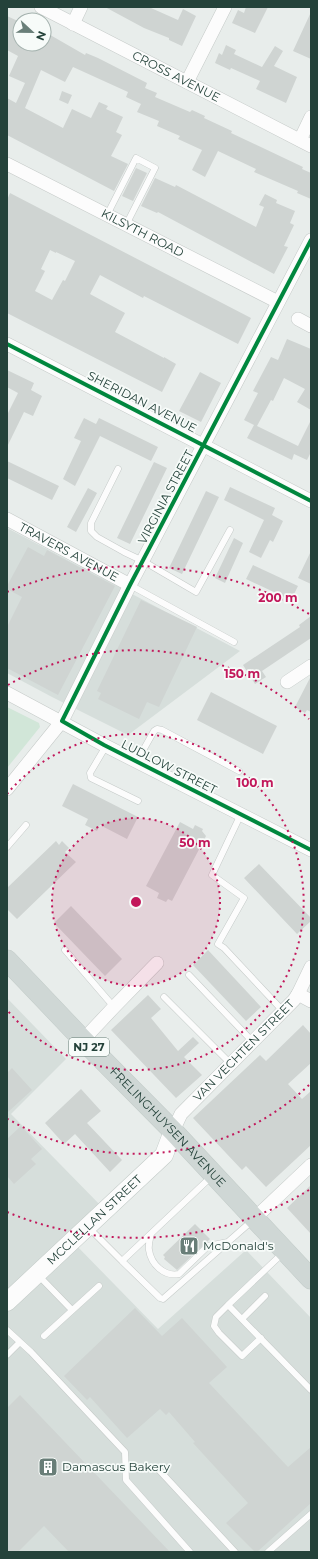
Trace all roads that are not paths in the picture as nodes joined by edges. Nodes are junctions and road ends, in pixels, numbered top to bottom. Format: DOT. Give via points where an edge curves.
graph roads {
  1 [pos="41,7"];
  2 [pos="81,7"];
  3 [pos="225,7"];
  4 [pos="73,24"];
  5 [pos="187,82"];
  6 [pos="311,117"];
  7 [pos="305,143"];
  8 [pos="7,164"];
  9 [pos="107,215"];
  10 [pos="126,225"];
  11 [pos="311,240"];
  12 [pos="278,302"];
  13 [pos="298,320"];
  14 [pos="311,326"];
  15 [pos="8,346"];
  16 [pos="205,445"];
  17 [pos="118,469"];
  18 [pos="311,501"];
  19 [pos="7,519"];
  20 [pos="230,530"];
  21 [pos="143,561"];
  22 [pos="130,585"];
  23 [pos="234,642"];
  24 [pos="311,666"];
  25 [pos="287,682"];
  26 [pos="7,693"];
  27 [pos="62,721"];
  28 [pos="105,745"];
  29 [pos="137,762"];
  30 [pos="239,772"];
  31 [pos="7,789"];
  32 [pos="138,801"];
  33 [pos="241,814"];
  34 [pos="26,825"];
  35 [pos="7,847"];
  36 [pos="311,850"];
  37 [pos="65,950"];
  38 [pos="7,960"];
  39 [pos="157,963"];
  40 [pos="311,967"];
  41 [pos="190,975"];
  42 [pos="298,994"];
  43 [pos="164,997"];
  44 [pos="311,1001"];
  45 [pos="114,1006"];
  46 [pos="283,1011"];
  47 [pos="83,1040"];
  48 [pos="253,1042"];
  49 [pos="231,1064"];
  50 [pos="173,1131"];
  51 [pos="311,1164"];
  52 [pos="213,1175"];
  53 [pos="254,1219"];
  54 [pos="88,1226"];
  55 [pos="151,1234"];
  56 [pos="228,1242"];
  57 [pos="285,1251"];
  58 [pos="122,1261"];
  59 [pos="37,1274"];
  60 [pos="311,1279"];
  61 [pos="99,1286"];
  62 [pos="265,1296"];
  63 [pos="7,1302"];
  64 [pos="228,1305"];
  65 [pos="72,1310"];
  66 [pos="242,1319"];
  67 [pos="7,1330"];
  68 [pos="44,1336"];
  69 [pos="261,1338"];
  70 [pos="20,1342"];
  71 [pos="7,1354"];
  72 [pos="311,1390"];
  73 [pos="159,1470"];
  74 [pos="311,1514"];
  75 [pos="190,1552"];
  76 [pos="235,1552"];
  77 [pos="268,1552"];
  1 -- 4 [label="street, CROSS AVENUE"];
  2 -- 4 [label="street"];
  3 -- 5 [label="street"];
  4 -- 5 [label="street, CROSS AVENUE"];
  5 -- 7 [label="street, CROSS AVENUE"];
  6 -- 7 [label="street"];
  8 -- 9 [label="street, KILSYTH ROAD"];
  9 -- 10 [label="street, KILSYTH ROAD"];
  9 -- 10 [label="lane" via="136,158 155,168"];
  10 -- 12 [label="street, KILSYTH ROAD"];
  11 -- 12 [label="street, VIRGINIA STREET"];
  12 -- 16 [label="street, VIRGINIA STREET"];
  13 -- 14 [label="street"];
  15 -- 16 [label="street, SHERIDAN AVENUE"];
  16 -- 18 [label="street, SHERIDAN AVENUE"];
  16 -- 21 [label="street, VIRGINIA STREET"];
  17 -- 21 [label="lane" via="94,515 91,531 97,537"];
  19 -- 22 [label="street, TRAVERS AVENUE"];
  20 -- 21 [label="lane" via="196,592"];
  21 -- 22 [label="street, VIRGINIA STREET"];
  22 -- 23 [label="lane"];
  22 -- 27 [label="street, VIRGINIA STREET"];
  24 -- 25 [label="street"];
  26 -- 27 [label="street, LUDLOW STREET"];
  27 -- 28 [label="street, LUDLOW STREET"];
  27 -- 31 [label="street, VIRGINIA STREET"];
  28 -- 29 [label="street, LUDLOW STREET"];
  28 -- 32 [label="lane" via="90,773 91,778"];
  29 -- 30 [label="lane" via="157,729"];
  29 -- 33 [label="street, LUDLOW STREET"];
  33 -- 36 [label="street, LUDLOW STREET"];
  33 -- 46 [label="lane" via="212,875 244,898 218,944"];
  34 -- 35 [label="lane"];
  37 -- 45 [label="lane"];
  38 -- 47 [label="main road, FRELINGHUYSEN AVENUE / NJ 27"];
  39 -- 45 [label="street"];
  40 -- 42 [label="street, VAN VECHTEN STREET"];
  41 -- 48 [label="lane"];
  42 -- 44 [label="street"];
  42 -- 46 [label="street, VAN VECHTEN STREET"];
  43 -- 49 [label="lane"];
  45 -- 47 [label="street"];
  46 -- 48 [label="street, VAN VECHTEN STREET"];
  47 -- 50 [label="main road, FRELINGHUYSEN AVENUE / NJ 27"];
  48 -- 49 [label="street, VAN VECHTEN STREET"];
  49 -- 50 [label="street, VAN VECHTEN STREET" via="181,1114"];
  50 -- 52 [label="main road, FRELINGHUYSEN AVENUE / NJ 27"];
  50 -- 54 [label="main road, MCCLELLAN STREET" via="164,1155"];
  51 -- 53 [label="street"];
  52 -- 53 [label="main road, FRELINGHUYSEN AVENUE / NJ 27"];
  52 -- 55 [label="lane"];
  53 -- 56 [label="lane"];
  53 -- 57 [label="main road, FRELINGHUYSEN AVENUE / NJ 27"];
  54 -- 58 [label="lane"];
  54 -- 59 [label="main road, MCCLELLAN STREET"];
  55 -- 56 [label="lane" via="148,1248 151,1259 167,1274 174,1275 179,1274 208,1246"];
  55 -- 58 [label="lane"];
  56 -- 58 [label="lane" via="163,1299"];
  57 -- 60 [label="main road, FRELINGHUYSEN AVENUE / NJ 27"];
  57 -- 64 [label="lane"];
  59 -- 63 [label="main road, MCCLELLAN STREET"];
  59 -- 65 [label="lane"];
  61 -- 65 [label="lane"];
  62 -- 66 [label="lane"];
  64 -- 66 [label="lane"];
  64 -- 69 [label="lane" via="216,1317 214,1326 237,1352 242,1356"];
  65 -- 68 [label="lane"];
  66 -- 69 [label="lane"];
  67 -- 70 [label="lane"];
  69 -- 72 [label="lane"];
  70 -- 71 [label="lane"];
  70 -- 75 [label="lane" via="125,1452 126,1480"];
  73 -- 76 [label="lane"];
  74 -- 77 [label="lane"];
}
